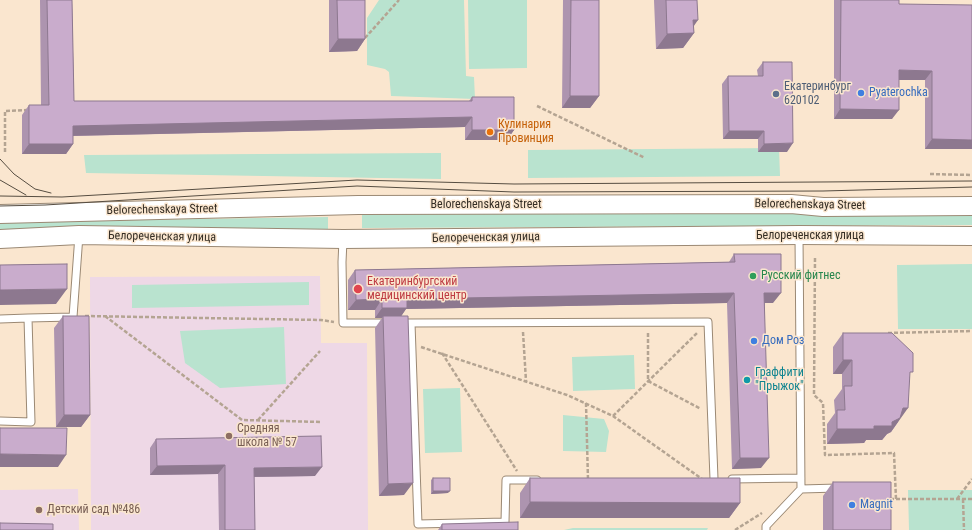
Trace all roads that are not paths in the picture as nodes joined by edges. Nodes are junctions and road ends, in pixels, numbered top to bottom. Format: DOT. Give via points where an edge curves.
graph roads {
  1 [pos="972,206"];
  2 [pos="0,214"];
  3 [pos="799,235"];
  4 [pos="79,236"];
  5 [pos="972,236"];
  6 [pos="0,239"];
  7 [pos="343,239"];
  8 [pos="28,318"];
  9 [pos="0,319"];
  10 [pos="411,323"];
  11 [pos="0,421"];
  12 [pos="801,478"];
  13 [pos="702,479"];
  14 [pos="714,479"];
  15 [pos="544,480"];
  16 [pos="843,488"];
  17 [pos="801,489"];
  18 [pos="766,530"];
  1 -- 2 [label="street, Belorechenskaya Street" via="358,205"];
  3 -- 5 [label="street, Белореченская улица"];
  3 -- 7 [label="street, Белореченская улица"];
  3 -- 12 [label="lane"];
  4 -- 6 [label="street, Белореченская улица"];
  4 -- 7 [label="street, Белореченская улица"];
  4 -- 8 [label="lane" via="73,317"];
  7 -- 10 [label="lane" via="343,323"];
  8 -- 9 [label="lane"];
  8 -- 11 [label="lane" via="31,422"];
  10 -- 14 [label="lane" via="708,322"];
  10 -- 15 [label="lane" via="418,524 505,522 506,480"];
  12 -- 14 [label="lane"];
  12 -- 17 [label="lane"];
  13 -- 14 [label="lane"];
  16 -- 17 [label="lane"];
  17 -- 18 [label="lane" via="766,526"];
}
